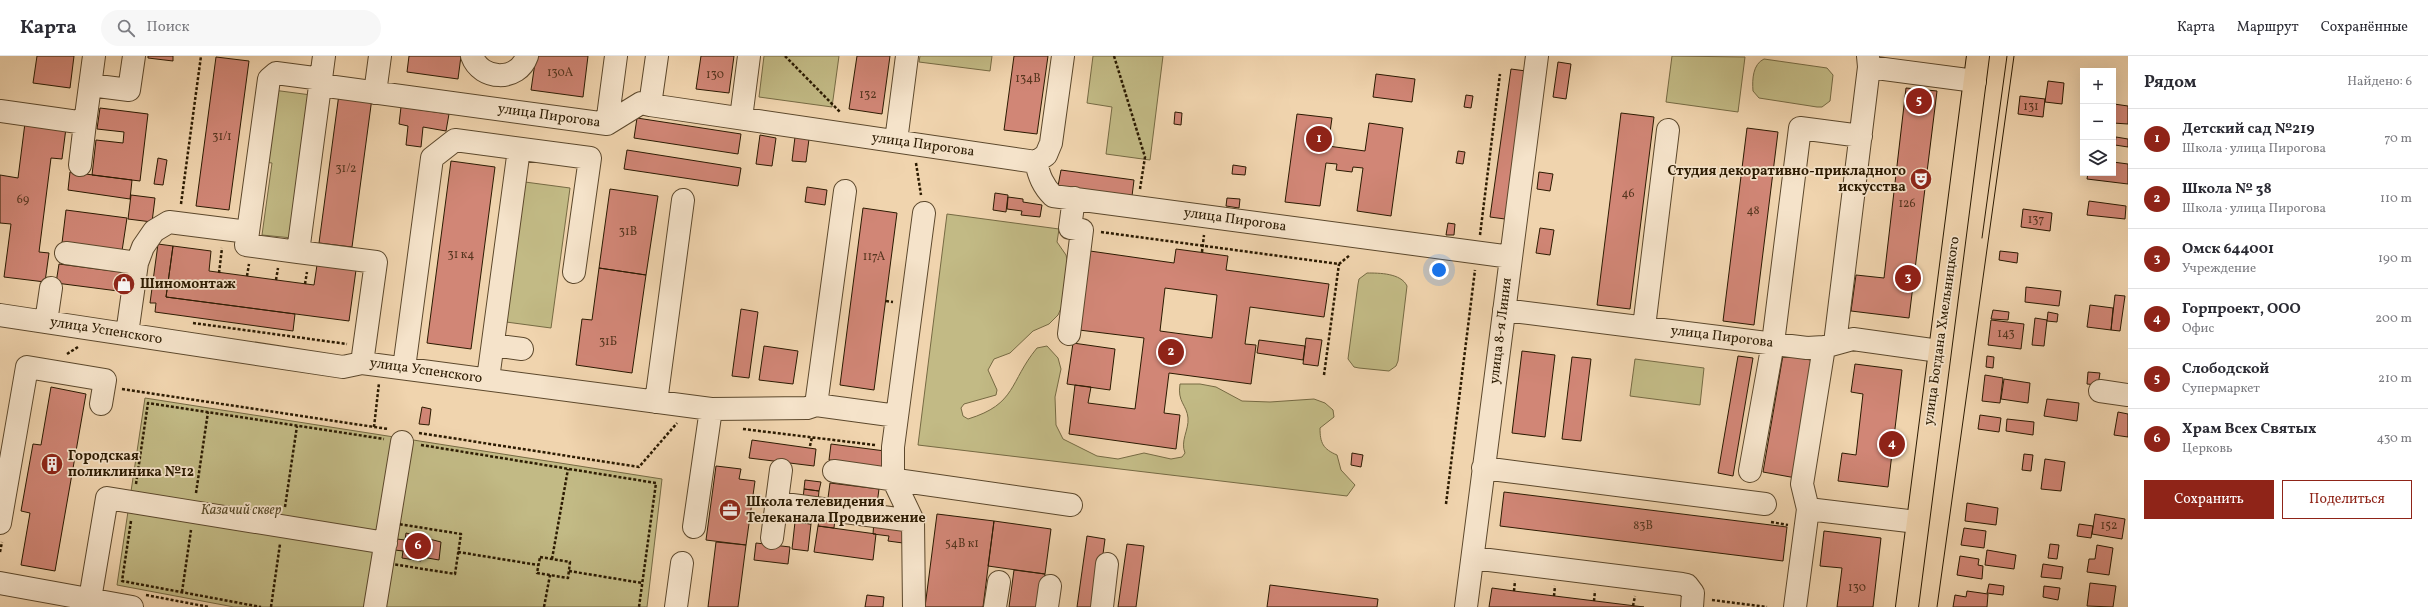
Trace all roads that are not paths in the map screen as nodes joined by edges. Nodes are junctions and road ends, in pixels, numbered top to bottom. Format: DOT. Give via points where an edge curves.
graph roads {
  1 [pos="94,56"];
  2 [pos="134,56"];
  3 [pos="380,56"];
  4 [pos="472,56"];
  5 [pos="527,56"];
  6 [pos="616,56"];
  7 [pos="657,56"];
  8 [pos="749,56"];
  9 [pos="907,56"];
  10 [pos="1063,56"];
  11 [pos="1537,56"];
  12 [pos="1978,56"];
  13 [pos="1869,62"];
  14 [pos="323,69"];
  15 [pos="496,75"];
  16 [pos="1976,81"];
  17 [pos="90,85"];
  18 [pos="375,93"];
  19 [pos="650,104"];
  20 [pos="491,108"];
  21 [pos="0,111"];
  22 [pos="741,118"];
  23 [pos="86,122"];
  24 [pos="607,124"];
  25 [pos="1668,130"];
  26 [pos="1861,136"];
  27 [pos="904,143"];
  28 [pos="519,149"];
  29 [pos="1036,162"];
  30 [pos="80,165"];
  31 [pos="845,191"];
  32 [pos="1074,198"];
  33 [pos="683,200"];
  34 [pos="924,214"];
  35 [pos="248,232"];
  36 [pos="298,252"];
  37 [pos="66,253"];
  38 [pos="1511,257"];
  39 [pos="137,263"];
  40 [pos="574,272"];
  41 [pos="50,288"];
  42 [pos="1504,310"];
  43 [pos="0,315"];
  44 [pos="46,322"];
  45 [pos="1644,327"];
  46 [pos="127,334"];
  47 [pos="1068,334"];
  48 [pos="1773,343"];
  49 [pos="493,345"];
  50 [pos="1830,345"];
  51 [pos="522,349"];
  52 [pos="1939,351"];
  53 [pos="363,354"];
  54 [pos="404,368"];
  55 [pos="488,379"];
  56 [pos="2100,391"];
  57 [pos="103,395"];
  58 [pos="2128,396"];
  59 [pos="656,402"];
  60 [pos="816,406"];
  61 [pos="701,408"];
  62 [pos="897,416"];
  63 [pos="401,434"];
  64 [pos="1483,468"];
  65 [pos="781,470"];
  66 [pos="834,471"];
  67 [pos="1750,471"];
  68 [pos="893,479"];
  69 [pos="777,503"];
  70 [pos="1071,505"];
  71 [pos="1764,512"];
  72 [pos="1807,518"];
  73 [pos="913,521"];
  74 [pos="1917,522"];
  75 [pos="0,523"];
  76 [pos="694,527"];
  77 [pos="772,538"];
  78 [pos="382,542"];
  79 [pos="1473,558"];
  80 [pos="682,563"];
  81 [pos="1107,564"];
  82 [pos="998,582"];
  83 [pos="0,583"];
  84 [pos="1050,586"];
  85 [pos="90,599"];
  86 [pos="136,600"];
  87 [pos="1693,602"];
  88 [pos="375,607"];
  89 [pos="676,607"];
  90 [pos="914,607"];
  91 [pos="995,607"];
  92 [pos="1048,607"];
  93 [pos="1102,607"];
  94 [pos="1466,607"];
  95 [pos="1795,607"];
  96 [pos="1907,607"];
  1 -- 17 [label="street"];
  2 -- 17 [label="street" via="129,90"];
  3 -- 18 [label="street"];
  4 -- 15 [label="street" via="477,66"];
  5 -- 15 [label="street" via="516,71 508,75"];
  6 -- 24 [label="street"];
  7 -- 19 [label="street"];
  8 -- 22 [label="street"];
  9 -- 27 [label="street"];
  10 -- 29 [label="street" via="1051,143 1046,155"];
  11 -- 38 [label="street, улица 8-я Линия"];
  12 -- 16 [label="main road, улица Богдана Хмельницкого"];
  13 -- 16 [label="street"];
  13 -- 26 [label="street"];
  14 -- 18 [label="street, улица Пирогова"];
  14 -- 35 [label="street, улица Пирогова" via="314,78 276,73 269,79"];
  14 -- 36 [label="street"];
  15 -- 20 [label="street"];
  16 -- 52 [label="main road, улица Богдана Хмельницкого"];
  17 -- 23 [label="street"];
  18 -- 20 [label="street, улица Пирогова"];
  19 -- 22 [label="street, улица Пирогова"];
  19 -- 24 [label="street, улица Пирогова" via="641,103"];
  20 -- 24 [label="street, улица Пирогова"];
  21 -- 23 [label="street"];
  22 -- 27 [label="street, улица Пирогова"];
  23 -- 30 [label="street"];
  25 -- 45 [label="street"];
  26 -- 48 [label="street" via="1800,128"];
  26 -- 50 [label="street"];
  27 -- 29 [label="street, улица Пирогова"];
  28 -- 40 [label="street" via="590,158"];
  28 -- 49 [label="street"];
  28 -- 54 [label="street" via="455,140 432,158"];
  29 -- 32 [label="street, улица Пирогова" via="1039,176 1053,196"];
  31 -- 60 [label="street"];
  32 -- 38 [label="street, улица Пирогова"];
  32 -- 47 [label="street" via="1070,228 1082,230"];
  33 -- 59 [label="street"];
  34 -- 62 [label="street"];
  35 -- 36 [label="street" via="246,245"];
  35 -- 39 [label="street" via="169,222 154,231 143,247"];
  36 -- 53 [label="street" via="376,262"];
  37 -- 39 [label="street"];
  38 -- 42 [label="street, улица 8-я Линия"];
  39 -- 46 [label="street"];
  41 -- 44 [label="street"];
  42 -- 45 [label="street, улица Пирогова"];
  42 -- 64 [label="street, улица 8-я Линия"];
  43 -- 44 [label="street, улица Успенского"];
  44 -- 46 [label="street, улица Успенского"];
  45 -- 48 [label="street, улица Пирогова"];
  46 -- 53 [label="street, улица Успенского" via="343,367"];
  48 -- 50 [label="street, улица Пирогова" via="1807,348"];
  48 -- 67 [label="street"];
  49 -- 51 [label="street"];
  49 -- 55 [label="street"];
  50 -- 52 [label="street, улица Пирогова" via="1853,339"];
  50 -- 72 [label="street" via="1802,484"];
  52 -- 74 [label="main road, улица Богдана Хмельницкого"];
  53 -- 54 [label="street, улица Успенского"];
  54 -- 55 [label="street, улица Успенского"];
  55 -- 59 [label="street, улица Успенского"];
  56 -- 58 [label="street"];
  57 -- 75 [label="street" via="105,380 27,367"];
  59 -- 61 [label="street, улица Успенского"];
  60 -- 61 [label="street, улица Успенского"];
  60 -- 62 [label="street, улица Успенского"];
  61 -- 76 [label="street"];
  62 -- 68 [label="street" via="893,447"];
  63 -- 78 [label="street"];
  64 -- 71 [label="street"];
  64 -- 79 [label="street, улица 8-я Линия"];
  65 -- 69 [label="street"];
  66 -- 68 [label="street"];
  68 -- 70 [label="street"];
  68 -- 73 [label="street"];
  69 -- 73 [label="street"];
  69 -- 77 [label="street"];
  72 -- 74 [label="street"];
  72 -- 95 [label="street"];
  73 -- 90 [label="street"];
  74 -- 96 [label="main road, улица Богдана Хмельницкого"];
  78 -- 85 [label="street" via="108,498"];
  78 -- 88 [label="street"];
  79 -- 87 [label="street" via="1682,584 1690,589"];
  79 -- 94 [label="street, улица 8-я Линия"];
  80 -- 89 [label="street"];
  81 -- 93 [label="street"];
  82 -- 91 [label="street"];
  83 -- 85 [label="street"];
  84 -- 92 [label="street"];
  85 -- 86 [label="street"];
}
